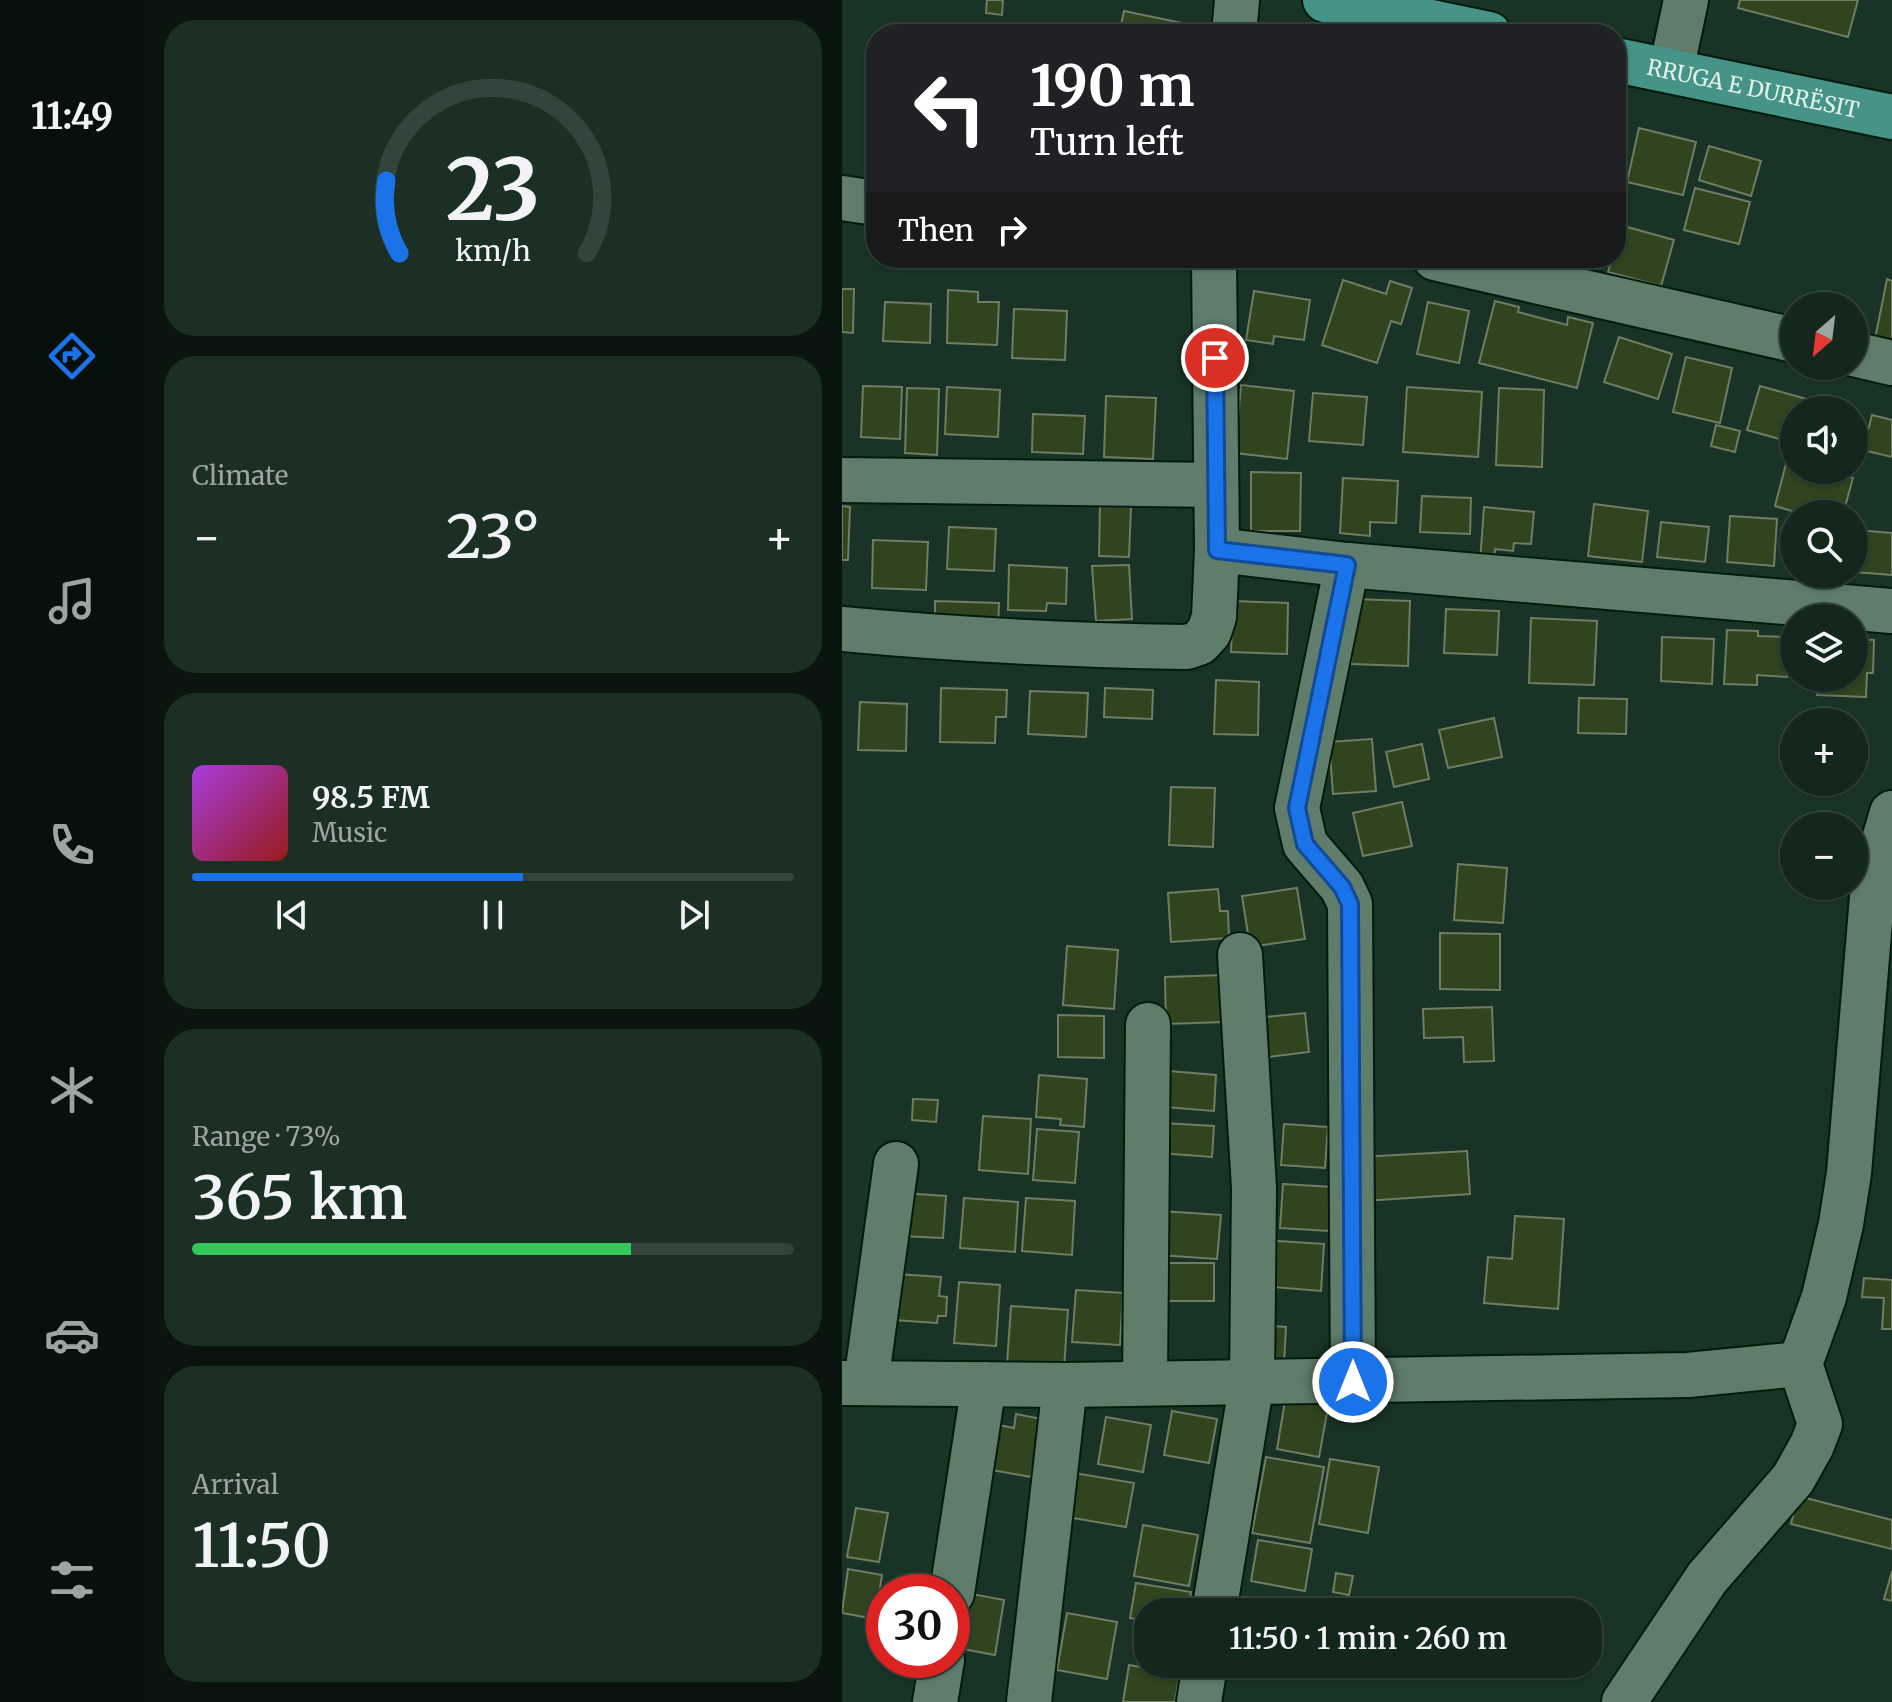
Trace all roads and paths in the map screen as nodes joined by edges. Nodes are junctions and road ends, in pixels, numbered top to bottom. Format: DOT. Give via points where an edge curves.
graph roads {
  1 [pos="1237,0"];
  2 [pos="1325,0"];
  3 [pos="1686,0"];
  4 [pos="1235,24"];
  5 [pos="1441,24"];
  6 [pos="1626,62"];
  7 [pos="1671,71"];
  8 [pos="1892,117"];
  9 [pos="842,198"];
  10 [pos="866,202"];
  11 [pos="1206,268"];
  12 [pos="1479,268"];
  13 [pos="1780,337"];
  14 [pos="1868,357"];
  15 [pos="1892,363"];
  16 [pos="842,480"];
  17 [pos="1216,485"];
  18 [pos="1217,550"];
  19 [pos="1347,565"];
  20 [pos="1892,611"];
  21 [pos="842,629"];
  22 [pos="1892,813"];
  23 [pos="1240,955"];
  24 [pos="1148,1025"];
  25 [pos="896,1164"];
  26 [pos="1800,1364"];
  27 [pos="1252,1381"];
  28 [pos="1145,1382"];
  29 [pos="1353,1382"];
  30 [pos="854,1383"];
  31 [pos="984,1384"];
  32 [pos="1065,1385"];
  33 [pos="955,1574"];
  34 [pos="1216,1598"];
  35 [pos="939,1678"];
  36 [pos="1203,1678"];
  37 [pos="935,1702"];
  38 [pos="1029,1702"];
  39 [pos="1199,1702"];
  40 [pos="1624,1702"];
  1 -- 4 [label="street"];
  2 -- 5 [label="main road"];
  3 -- 7 [label="street"];
  6 -- 7 [label="main road, RRUGA E DURRËSIT"];
  7 -- 8 [label="main road, RRUGA E DURRËSIT"];
  9 -- 10 [label="street"];
  11 -- 17 [label="street"];
  12 -- 13 [label="street"];
  14 -- 15 [label="street"];
  16 -- 17 [label="street"];
  17 -- 18 [label="street"];
  18 -- 19 [label="street"];
  18 -- 21 [label="street" via="1214,617 1209,632 1187,647 936,638"];
  19 -- 20 [label="street"];
  19 -- 29 [label="street" via="1297,808 1305,844 1350,904"];
  22 -- 26 [label="street" via="1874,873 1841,1224 1824,1297"];
  23 -- 27 [label="street" via="1254,1188"];
  24 -- 28 [label="street"];
  25 -- 30 [label="street"];
  26 -- 29 [label="street" via="1688,1375"];
  26 -- 40 [label="street" via="1820,1424 1812,1445 1793,1479 1707,1578"];
  27 -- 28 [label="street"];
  27 -- 29 [label="street"];
  27 -- 34 [label="street"];
  28 -- 32 [label="street"];
  30 -- 31 [label="street"];
  31 -- 32 [label="street"];
  31 -- 33 [label="street"];
  32 -- 38 [label="street"];
  35 -- 37 [label="street"];
  36 -- 39 [label="street"];
}
